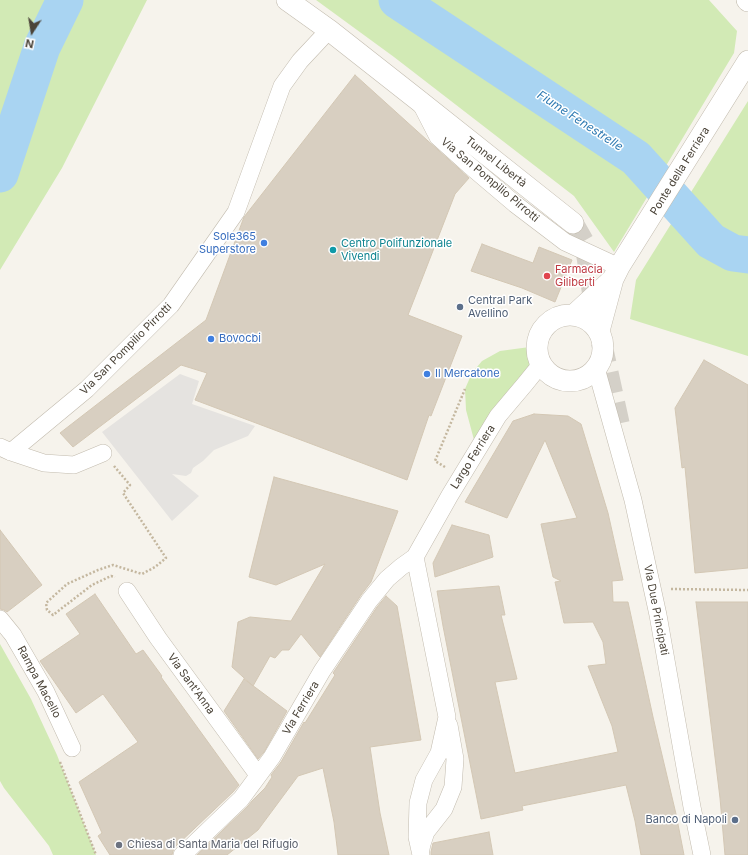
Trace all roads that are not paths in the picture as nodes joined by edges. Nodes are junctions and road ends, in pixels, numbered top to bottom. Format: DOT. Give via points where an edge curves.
graph roads {
  1 [pos="287,0"];
  2 [pos="328,30"];
  3 [pos="748,62"];
  4 [pos="418,100"];
  5 [pos="573,223"];
  6 [pos="616,273"];
  7 [pos="574,315"];
  8 [pos="599,331"];
  9 [pos="542,364"];
  10 [pos="596,368"];
  11 [pos="6,450"];
  12 [pos="103,453"];
  13 [pos="415,557"];
  14 [pos="127,591"];
  15 [pos="0,619"];
  16 [pos="447,717"];
  17 [pos="72,748"];
  18 [pos="258,775"];
  19 [pos="182,855"];
  20 [pos="421,855"];
  21 [pos="702,855"];
  1 -- 2 [label="street, Tunnel Libertà"];
  2 -- 4 [label="street, Tunnel Libertà"];
  2 -- 11 [label="street, Via San Pompilio Pirrotti" via="282,86 236,212 171,305 87,389"];
  3 -- 6 [label="street, Ponte della Ferriera"];
  4 -- 5 [label="street, Tunnel Libertà"];
  4 -- 6 [label="street, Via San Pompilio Pirrotti" via="438,137 469,165 565,242"];
  6 -- 7 [label="street"];
  6 -- 8 [label="street"];
  7 -- 8 [label="street" via="591,322"];
  7 -- 9 [label="street" via="551,320 545,326 537,346 538,358"];
  8 -- 10 [label="street" via="602,342 601,358"];
  9 -- 10 [label="street" via="556,378 568,381 580,379"];
  9 -- 13 [label="street, Largo Ferriera" via="498,416"];
  10 -- 21 [label="street, Via Due Principati" via="632,500 658,615"];
  11 -- 12 [label="street" via="44,463 74,465"];
  13 -- 16 [label="street"];
  13 -- 18 [label="street, Via Ferriera" via="387,579 369,601"];
  14 -- 18 [label="street, Via Sant'Anna" via="158,638"];
  15 -- 17 [label="street, Rampa Macello" via="14,635 46,692"];
  16 -- 20 [label="street" via="439,753 424,780 418,803 417,837"];
  16 -- 20 [label="street" via="455,759 453,787 444,809 426,832"];
  18 -- 19 [label="street, Via Ferriera" via="241,799"];
}
